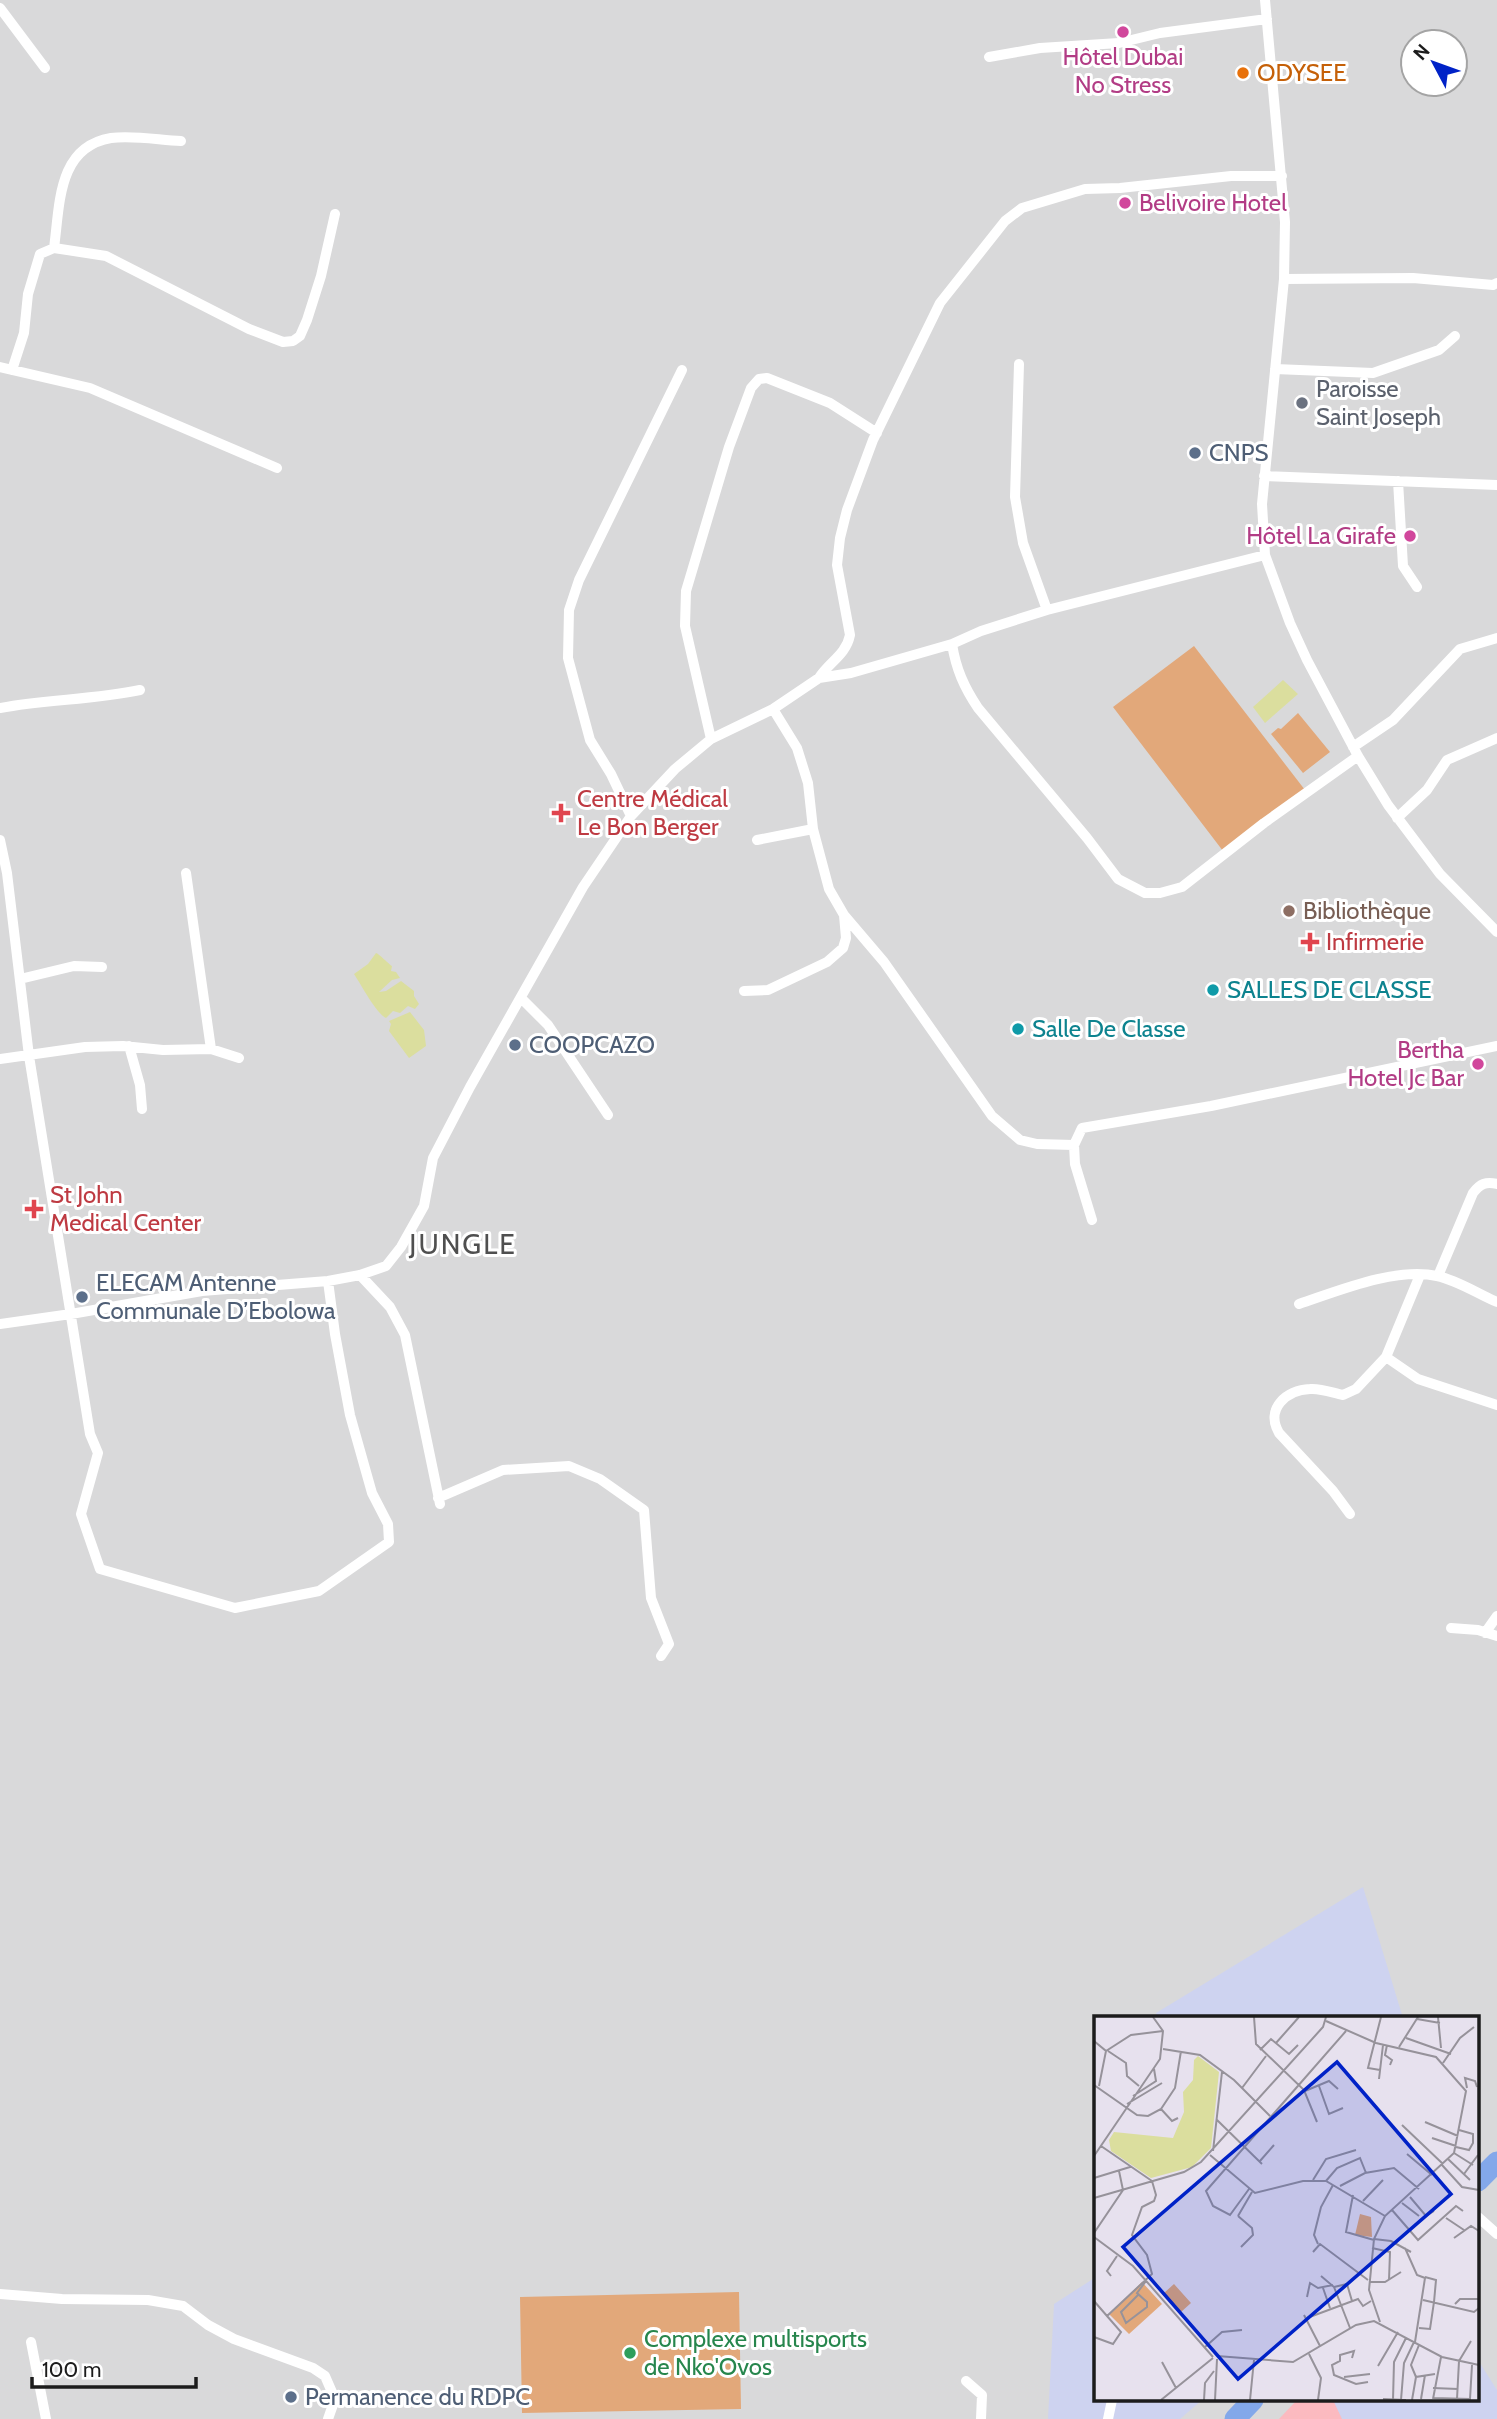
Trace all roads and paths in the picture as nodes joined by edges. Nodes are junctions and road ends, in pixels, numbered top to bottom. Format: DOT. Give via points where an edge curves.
graph roads {
  1 [pos="1265,0"];
  2 [pos="0,8"];
  3 [pos="1267,19"];
  4 [pos="989,57"];
  5 [pos="45,68"];
  6 [pos="181,141"];
  7 [pos="1282,176"];
  8 [pos="335,214"];
  9 [pos="54,248"];
  10 [pos="1284,279"];
  11 [pos="1497,283"];
  12 [pos="1455,336"];
  13 [pos="1019,364"];
  14 [pos="0,367"];
  15 [pos="1275,369"];
  16 [pos="12,370"];
  17 [pos="681,370"];
  18 [pos="877,433"];
  19 [pos="277,468"];
  20 [pos="1264,476"];
  21 [pos="1398,481"];
  22 [pos="1497,485"];
  23 [pos="1265,555"];
  24 [pos="1417,587"];
  25 [pos="1047,610"];
  26 [pos="1497,638"];
  27 [pos="951,644"];
  28 [pos="819,678"];
  29 [pos="140,690"];
  30 [pos="0,708"];
  31 [pos="773,709"];
  32 [pos="1497,738"];
  33 [pos="711,739"];
  34 [pos="1355,751"];
  35 [pos="631,816"];
  36 [pos="1397,818"];
  37 [pos="813,829"];
  38 [pos="757,840"];
  39 [pos="0,841"];
  40 [pos="186,873"];
  41 [pos="844,915"];
  42 [pos="1497,932"];
  43 [pos="102,967"];
  44 [pos="20,979"];
  45 [pos="744,990"];
  46 [pos="521,998"];
  47 [pos="129,1046"];
  48 [pos="1497,1046"];
  49 [pos="211,1049"];
  50 [pos="29,1056"];
  51 [pos="239,1058"];
  52 [pos="0,1059"];
  53 [pos="142,1109"];
  54 [pos="608,1115"];
  55 [pos="1074,1145"];
  56 [pos="1497,1184"];
  57 [pos="1093,1220"];
  58 [pos="360,1275"];
  59 [pos="1420,1275"];
  60 [pos="1438,1276"];
  61 [pos="328,1280"];
  62 [pos="1497,1302"];
  63 [pos="1298,1304"];
  64 [pos="71,1314"];
  65 [pos="0,1324"];
  66 [pos="1386,1357"];
  67 [pos="1497,1405"];
  68 [pos="1350,1514"];
  69 [pos="1497,1616"];
  70 [pos="1451,1628"];
  71 [pos="1485,1633"];
  72 [pos="1497,1636"];
  73 [pos="661,1656"];
  74 [pos="1497,2162"];
  75 [pos="1480,2179"];
  76 [pos="1480,2219"];
  77 [pos="1497,2234"];
  78 [pos="0,2294"];
  79 [pos="31,2342"];
  80 [pos="966,2381"];
  81 [pos="1251,2402"];
  82 [pos="1260,2402"];
  83 [pos="46,2419"];
  84 [pos="328,2419"];
  85 [pos="981,2419"];
  86 [pos="1235,2419"];
  87 [pos="1251,2419"];
  1 -- 3 [label="street"];
  2 -- 5 [label="street"];
  3 -- 4 [label="street" via="1119,43"];
  3 -- 7 [label="street"];
  6 -- 9 [label="street" via="113,138 79,151 64,183"];
  7 -- 10 [label="street"];
  7 -- 18 [label="street" via="1085,189 1022,208 1005,221 940,303"];
  8 -- 9 [label="street" via="307,320 293,341 283,342 249,329 106,256"];
  9 -- 16 [label="street" via="40,254"];
  10 -- 11 [label="street"];
  10 -- 15 [label="street"];
  12 -- 15 [label="street" via="1439,350 1382,372"];
  13 -- 25 [label="street" via="1015,497 1023,543"];
  14 -- 16 [label="street"];
  15 -- 20 [label="street"];
  16 -- 19 [label="street" via="90,388"];
  17 -- 35 [label="street" via="579,580 569,610 568,658 590,740"];
  18 -- 28 [label="street" via="840,538 838,565 848,644"];
  18 -- 33 [label="street" via="830,403 774,380 760,379 751,388 686,591 685,626"];
  20 -- 21 [label="street"];
  20 -- 23 [label="street"];
  21 -- 22 [label="street"];
  21 -- 24 [label="street" via="1403,566"];
  23 -- 25 [label="street"];
  23 -- 34 [label="street" via="1290,624"];
  25 -- 27 [label="street"];
  26 -- 34 [label="street" via="1460,649 1393,720"];
  27 -- 28 [label="street"];
  27 -- 34 [label="street" via="964,687 978,708 1118,879 1146,893 1182,887"];
  28 -- 31 [label="street"];
  29 -- 30 [label="street"];
  31 -- 33 [label="street"];
  31 -- 37 [label="street" via="797,748 808,783"];
  32 -- 36 [label="street" via="1447,760 1427,790"];
  33 -- 35 [label="street"];
  34 -- 36 [label="street"];
  35 -- 46 [label="street" via="583,887"];
  36 -- 42 [label="street" via="1440,874"];
  37 -- 38 [label="street"];
  37 -- 41 [label="street" via="828,889"];
  39 -- 44 [label="street"];
  40 -- 49 [label="street"];
  41 -- 45 [label="street" via="843,948 827,962 768,990"];
  41 -- 55 [label="street" via="884,962 992,1116 1020,1140"];
  43 -- 44 [label="street" via="74,966"];
  44 -- 50 [label="street"];
  46 -- 54 [label="street" via="548,1025"];
  46 -- 58 [label="street" via="433,1158 424,1206 401,1247 386,1266"];
  47 -- 49 [label="street"];
  47 -- 50 [label="street"];
  47 -- 53 [label="street"];
  48 -- 55 [label="street" via="1082,1128"];
  49 -- 51 [label="street"];
  50 -- 52 [label="street"];
  50 -- 64 [label="street"];
  55 -- 57 [label="street" via="1075,1164"];
  56 -- 60 [label="street" via="1488,1181 1473,1193"];
  58 -- 61 [label="street"];
  58 -- 73 [label="street" via="390,1307 405,1335 439,1501 503,1470 569,1466 600,1479 644,1510 651,1598 669,1644"];
  59 -- 60 [label="street"];
  59 -- 63 [label="street" via="1372,1281"];
  59 -- 66 [label="street"];
  60 -- 62 [label="street"];
  61 -- 64 [label="street" via="202,1291"];
  61 -- 64 [label="street" via="350,1415 372,1493 388,1524 389,1542 319,1591 235,1608 100,1569 81,1514 98,1453 90,1434"];
  64 -- 65 [label="street"];
  66 -- 67 [label="street" via="1418,1379"];
  66 -- 68 [label="street" via="1350,1394 1313,1388 1298,1391 1282,1399 1274,1412 1279,1433"];
  69 -- 71 [label="street"];
  70 -- 71 [label="street"];
  71 -- 72 [label="street"];
  74 -- 75 [label="highway"];
  76 -- 77 [label="street"];
  78 -- 84 [label="street" via="148,2300 183,2306 219,2333 325,2376 335,2399"];
  79 -- 83 [label="street"];
  80 -- 85 [label="street" via="982,2395"];
  81 -- 86 [label="highway"];
  82 -- 87 [label="highway"];
}
